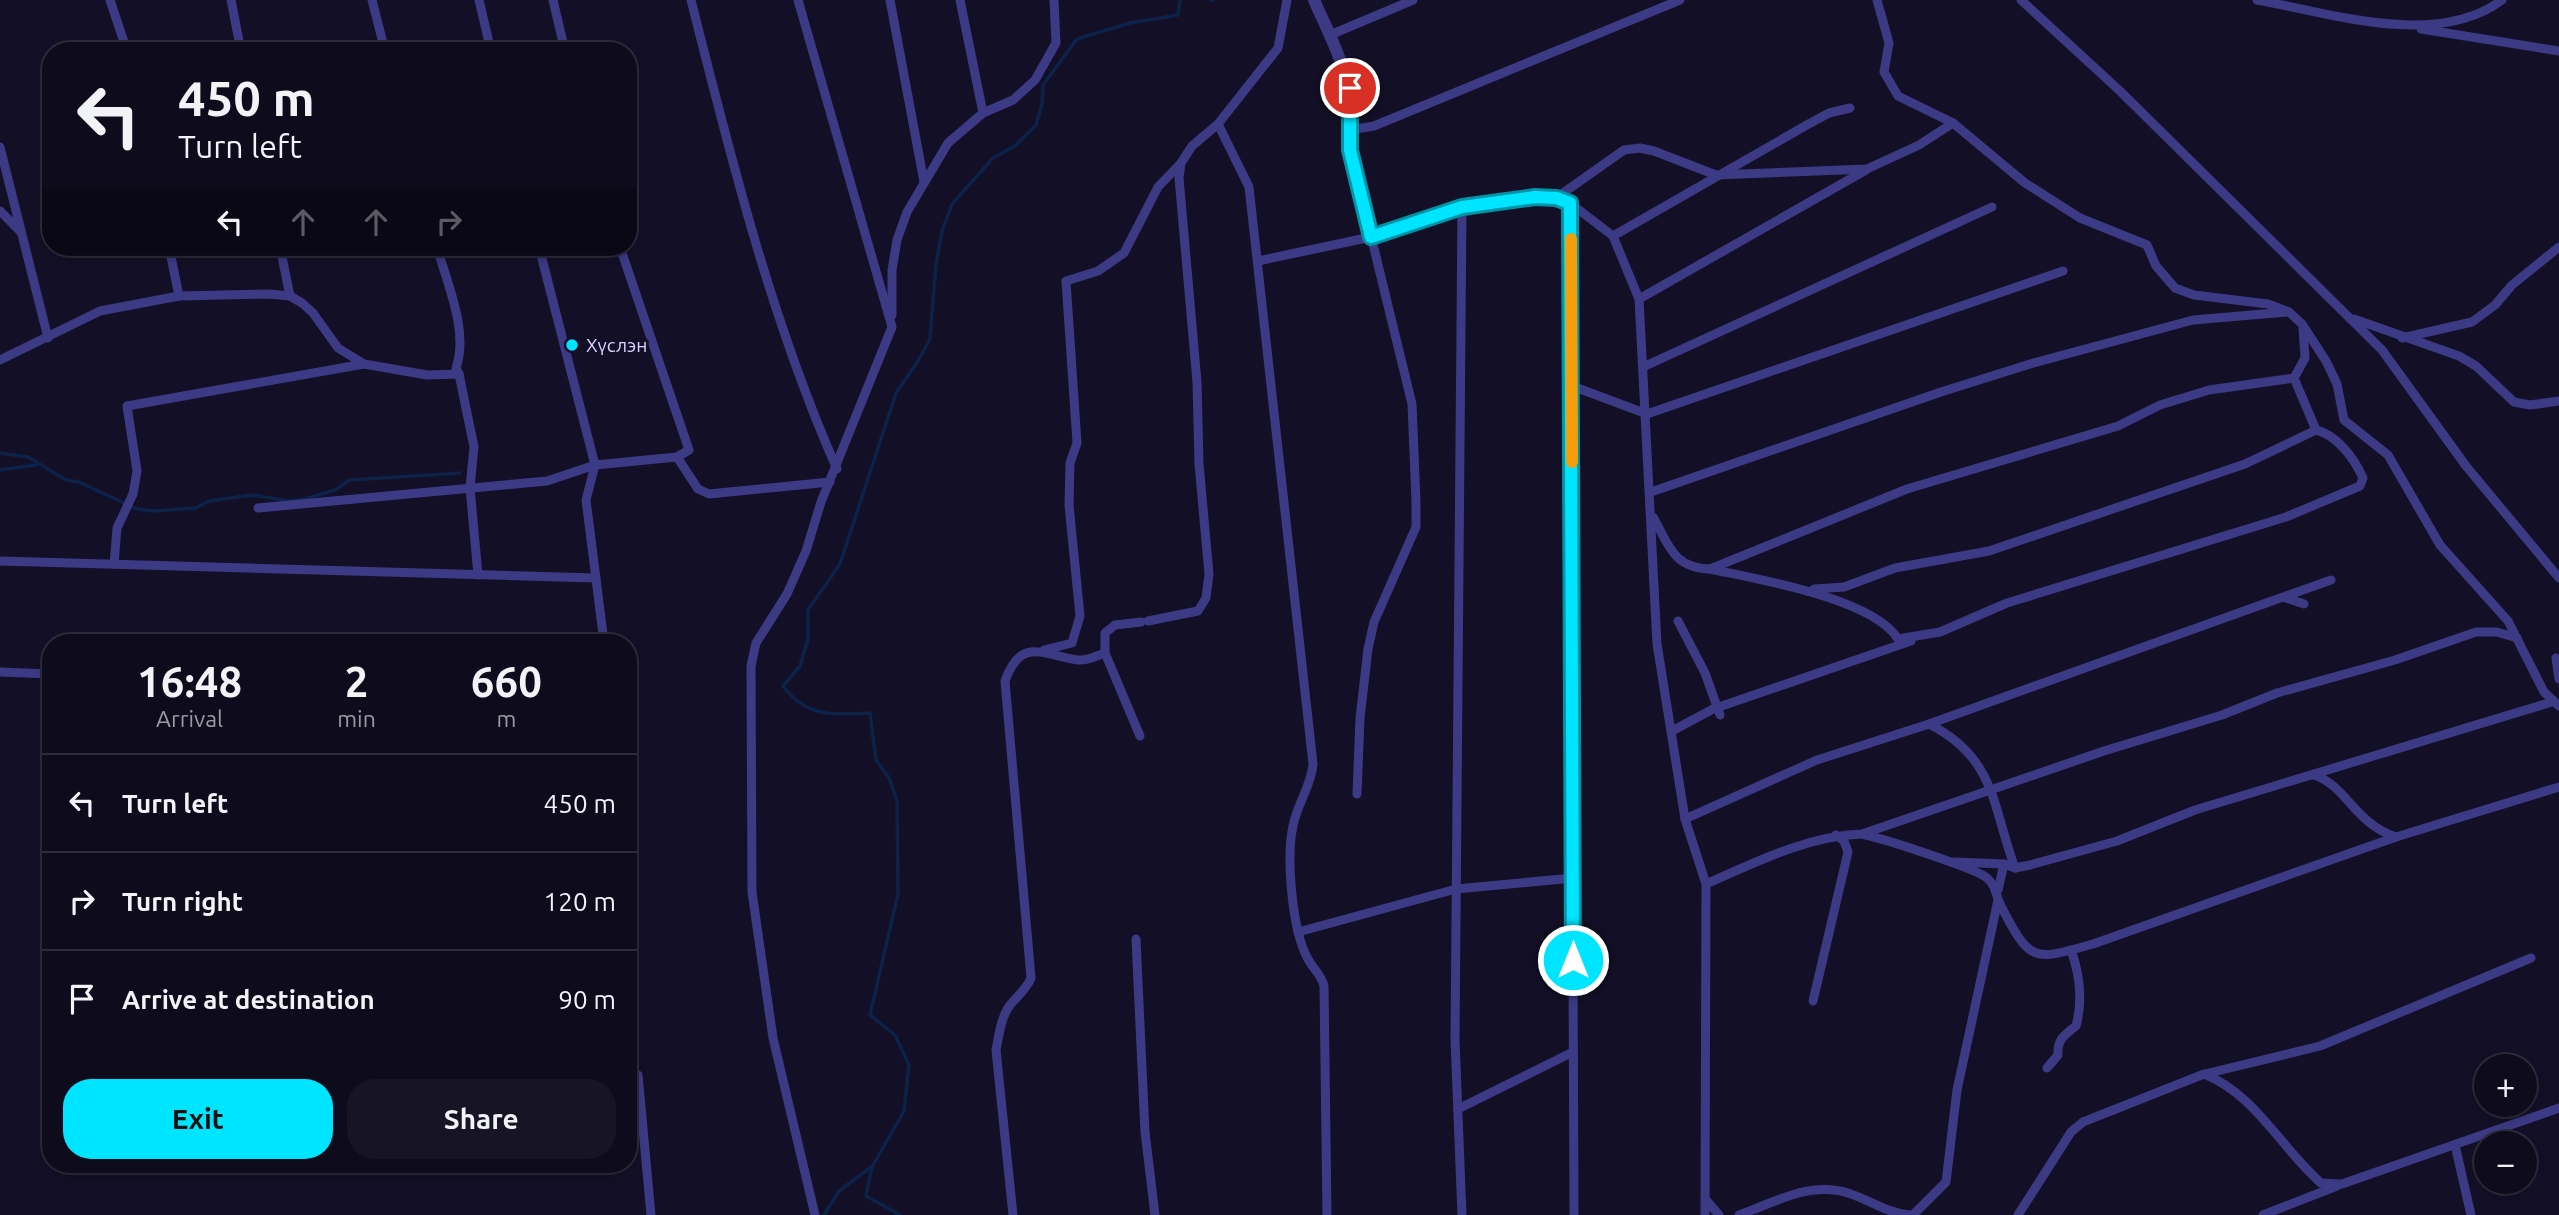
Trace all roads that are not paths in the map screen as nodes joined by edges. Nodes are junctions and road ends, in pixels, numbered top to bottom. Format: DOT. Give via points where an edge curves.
graph roads {
  1 [pos="110,0"];
  2 [pos="231,0"];
  3 [pos="372,0"];
  4 [pos="479,0"];
  5 [pos="553,0"];
  6 [pos="691,0"];
  7 [pos="798,0"];
  8 [pos="890,0"];
  9 [pos="960,0"];
  10 [pos="1054,0"];
  11 [pos="1287,0"];
  12 [pos="1314,0"];
  13 [pos="1413,0"];
  14 [pos="1680,0"];
  15 [pos="1877,0"];
  16 [pos="2021,0"];
  17 [pos="2257,0"];
  18 [pos="2502,0"];
  19 [pos="2388,24"];
  20 [pos="1330,35"];
  21 [pos="124,42"];
  22 [pos="239,42"];
  23 [pos="384,42"];
  24 [pos="489,42"];
  25 [pos="563,42"];
  26 [pos="2559,51"];
  27 [pos="1850,108"];
  28 [pos="983,113"];
  29 [pos="1953,123"];
  30 [pos="1218,124"];
  31 [pos="1349,130"];
  32 [pos="0,146"];
  33 [pos="1181,163"];
  34 [pos="1867,169"];
  35 [pos="1716,175"];
  36 [pos="923,182"];
  37 [pos="1556,198"];
  38 [pos="1570,203"];
  39 [pos="1992,206"];
  40 [pos="1462,207"];
  41 [pos="0,211"];
  42 [pos="22,232"];
  43 [pos="1613,236"];
  44 [pos="1371,237"];
  45 [pos="2559,247"];
  46 [pos="171,256"];
  47 [pos="282,256"];
  48 [pos="439,256"];
  49 [pos="541,256"];
  50 [pos="623,256"];
  51 [pos="1258,261"];
  52 [pos="2063,271"];
  53 [pos="179,296"];
  54 [pos="290,296"];
  55 [pos="1639,299"];
  56 [pos="2289,312"];
  57 [pos="2349,317"];
  58 [pos="2302,324"];
  59 [pos="892,327"];
  60 [pos="48,338"];
  61 [pos="2401,338"];
  62 [pos="0,360"];
  63 [pos="364,363"];
  64 [pos="1643,367"];
  65 [pos="459,374"];
  66 [pos="2294,378"];
  67 [pos="1572,386"];
  68 [pos="2558,399"];
  69 [pos="1647,414"];
  70 [pos="2316,430"];
  71 [pos="677,457"];
  72 [pos="595,465"];
  73 [pos="836,469"];
  74 [pos="830,482"];
  75 [pos="470,488"];
  76 [pos="1651,492"];
  77 [pos="258,508"];
  78 [pos="1652,516"];
  79 [pos="0,561"];
  80 [pos="114,564"];
  81 [pos="1710,569"];
  82 [pos="478,575"];
  83 [pos="596,578"];
  84 [pos="2559,578"];
  85 [pos="2331,580"];
  86 [pos="1795,587"];
  87 [pos="2283,597"];
  88 [pos="2304,604"];
  89 [pos="1678,621"];
  90 [pos="603,634"];
  91 [pos="1923,637"];
  92 [pos="2517,638"];
  93 [pos="1042,650"];
  94 [pos="1105,653"];
  95 [pos="2556,658"];
  96 [pos="0,672"];
  97 [pos="42,674"];
  98 [pos="2559,679"];
  99 [pos="2556,704"];
  100 [pos="1718,711"];
  101 [pos="1929,724"];
  102 [pos="1672,731"];
  103 [pos="1140,736"];
  104 [pos="2314,775"];
  105 [pos="2559,787"];
  106 [pos="1992,789"];
  107 [pos="1357,794"];
  108 [pos="1685,819"];
  109 [pos="1862,834"];
  110 [pos="1836,835"];
  111 [pos="2396,837"];
  112 [pos="1944,862"];
  113 [pos="2004,864"];
  114 [pos="2014,868"];
  115 [pos="1573,878"];
  116 [pos="1706,884"];
  117 [pos="1457,889"];
  118 [pos="1998,895"];
  119 [pos="1297,932"];
  120 [pos="1136,939"];
  121 [pos="2071,950"];
  122 [pos="2531,958"];
  123 [pos="1813,1001"];
  124 [pos="1573,1052"];
  125 [pos="2047,1068"];
  126 [pos="2204,1074"];
  127 [pos="637,1075"];
  128 [pos="2559,1108"];
  129 [pos="1458,1109"];
  130 [pos="2455,1145"];
  131 [pos="2342,1184"];
  132 [pos="1707,1200"];
  133 [pos="814,1214"];
  134 [pos="652,1215"];
  135 [pos="1013,1215"];
  136 [pos="1155,1215"];
  137 [pos="1327,1215"];
  138 [pos="1461,1215"];
  139 [pos="1574,1215"];
  140 [pos="1705,1215"];
  141 [pos="1719,1215"];
  142 [pos="1739,1215"];
  143 [pos="1911,1215"];
  144 [pos="2018,1215"];
  145 [pos="2263,1215"];
  146 [pos="2471,1215"];
  1 -- 21 [label="street"];
  2 -- 22 [label="street"];
  3 -- 23 [label="street"];
  4 -- 24 [label="street"];
  5 -- 25 [label="street"];
  6 -- 73 [label="street" via="739,186 813,415"];
  7 -- 59 [label="street"];
  8 -- 36 [label="street"];
  9 -- 28 [label="street"];
  10 -- 28 [label="street" via="1056,43 1049,60 1013,100"];
  11 -- 30 [label="street" via="1278,48"];
  12 -- 20 [label="street"];
  13 -- 20 [label="street"];
  14 -- 31 [label="street" via="1374,126"];
  15 -- 29 [label="street" via="1889,43 1884,72 1888,83 1898,96"];
  16 -- 57 [label="street"];
  17 -- 19 [label="street"];
  18 -- 19 [label="street" via="2485,13 2461,21"];
  19 -- 26 [label="street"];
  20 -- 31 [label="street" via="1350,88"];
  27 -- 35 [label="street" via="1829,113"];
  28 -- 36 [label="street" via="948,143"];
  29 -- 34 [label="street"];
  29 -- 56 [label="street" via="2036,190 2080,218 2147,245 2156,266 2175,288 2194,295 2268,304"];
  30 -- 33 [label="street" via="1192,146"];
  30 -- 51 [label="street" via="1249,187"];
  31 -- 44 [label="street"];
  32 -- 42 [label="street"];
  33 -- 93 [label="street" via="1158,187 1124,253 1098,271 1066,281 1077,443 1070,463 1069,505 1080,616 1072,643"];
  33 -- 94 [label="street" via="1209,575 1206,598 1198,611 1115,625 1105,633"];
  34 -- 35 [label="street"];
  34 -- 55 [label="street"];
  35 -- 37 [label="street" via="1640,148 1624,150"];
  35 -- 43 [label="street"];
  36 -- 59 [label="street" via="897,240"];
  37 -- 38 [label="street"];
  37 -- 40 [label="street"];
  38 -- 43 [label="street"];
  38 -- 67 [label="street"];
  39 -- 64 [label="street"];
  40 -- 44 [label="street"];
  40 -- 117 [label="street"];
  41 -- 42 [label="street"];
  42 -- 60 [label="street"];
  43 -- 55 [label="street"];
  44 -- 51 [label="street"];
  44 -- 107 [label="street" via="1412,404 1416,527 1374,622 1368,649"];
  45 -- 61 [label="street" via="2472,322"];
  46 -- 53 [label="street"];
  47 -- 54 [label="street"];
  48 -- 65 [label="street" via="460,331"];
  49 -- 72 [label="street"];
  50 -- 71 [label="street" via="689,450"];
  51 -- 119 [label="street" via="1313,764 1290,845"];
  52 -- 69 [label="street"];
  53 -- 54 [label="street"];
  53 -- 60 [label="street" via="100,311"];
  54 -- 63 [label="street" via="313,313 338,348"];
  55 -- 64 [label="street"];
  56 -- 58 [label="street"];
  56 -- 76 [label="street" via="2193,320 2030,365"];
  57 -- 61 [label="street"];
  57 -- 84 [label="street" via="2382,349 2466,466"];
  58 -- 66 [label="street" via="2305,358"];
  58 -- 92 [label="street" via="2337,384 2344,420 2388,454 2440,545 2508,621"];
  59 -- 73 [label="street"];
  60 -- 62 [label="street"];
  61 -- 68 [label="street" via="2459,356 2514,402"];
  63 -- 65 [label="street" via="426,375"];
  63 -- 80 [label="street" via="127,406 137,471 117,528"];
  64 -- 69 [label="street"];
  65 -- 75 [label="street" via="474,447"];
  66 -- 70 [label="street"];
  66 -- 81 [label="street" via="2209,390 2160,405 2106,430 1907,489"];
  67 -- 69 [label="street"];
  67 -- 115 [label="street"];
  69 -- 76 [label="street"];
  70 -- 86 [label="street" via="2245,464 1989,551 1895,568 1844,587"];
  70 -- 91 [label="street" via="2330,433 2355,462 2363,478 2360,486 2286,517 2007,603"];
  71 -- 72 [label="street"];
  71 -- 74 [label="street" via="698,489 709,494"];
  72 -- 75 [label="street" via="547,481"];
  72 -- 83 [label="street" via="586,500"];
  73 -- 74 [label="street"];
  74 -- 133 [label="street" via="806,551 787,594 756,643 751,667 752,892 773,1038"];
  75 -- 77 [label="street"];
  75 -- 82 [label="street"];
  76 -- 78 [label="street"];
  78 -- 81 [label="street" via="1676,559 1690,569"];
  78 -- 102 [label="street" via="1657,644"];
  79 -- 80 [label="street"];
  80 -- 82 [label="street"];
  81 -- 86 [label="street"];
  82 -- 83 [label="street"];
  83 -- 90 [label="street"];
  85 -- 87 [label="street"];
  86 -- 91 [label="street" via="1859,610 1892,628 1898,639"];
  87 -- 88 [label="street"];
  87 -- 101 [label="street"];
  89 -- 100 [label="street" via="1705,673"];
  91 -- 100 [label="street"];
  92 -- 99 [label="street"];
  92 -- 106 [label="street" via="2476,632"];
  93 -- 94 [label="street" via="1080,660"];
  93 -- 135 [label="street" via="1021,654 1011,664 1005,681 1031,978 1009,1006 996,1050"];
  94 -- 103 [label="street"];
  95 -- 98 [label="street"];
  96 -- 97 [label="street"];
  99 -- 104 [label="street"];
  100 -- 102 [label="street"];
  101 -- 106 [label="street" via="1954,737"];
  101 -- 108 [label="street" via="1817,760"];
  102 -- 108 [label="street"];
  104 -- 111 [label="street" via="2327,780 2377,831"];
  104 -- 114 [label="street" via="2195,810 2117,841"];
  105 -- 111 [label="street"];
  106 -- 109 [label="street"];
  106 -- 114 [label="street"];
  108 -- 116 [label="street"];
  109 -- 110 [label="street"];
  109 -- 112 [label="street" via="1890,839"];
  110 -- 116 [label="street" via="1780,851"];
  110 -- 123 [label="street" via="1848,852"];
  111 -- 121 [label="street"];
  112 -- 113 [label="street"];
  112 -- 118 [label="street" via="1985,876"];
  113 -- 114 [label="street"];
  113 -- 118 [label="street"];
  115 -- 117 [label="street"];
  115 -- 124 [label="street"];
  116 -- 132 [label="street"];
  117 -- 119 [label="street"];
  117 -- 129 [label="street"];
  118 -- 121 [label="street" via="2011,925 2034,954 2053,957"];
  118 -- 143 [label="street" via="1956,1090 1946,1182"];
  119 -- 137 [label="street" via="1324,986"];
  120 -- 136 [label="street" via="1145,1132"];
  121 -- 125 [label="street" via="2079,972 2080,1011 2076,1026 2063,1035 2058,1055"];
  122 -- 126 [label="street" via="2320,1046"];
  124 -- 129 [label="street"];
  124 -- 139 [label="street"];
  126 -- 131 [label="street" via="2231,1087 2321,1184"];
  126 -- 144 [label="street" via="2083,1122 2071,1132"];
  127 -- 134 [label="street"];
  128 -- 130 [label="street"];
  129 -- 138 [label="street"];
  130 -- 131 [label="street"];
  130 -- 146 [label="street"];
  131 -- 145 [label="street"];
  132 -- 140 [label="street"];
  132 -- 141 [label="street"];
  142 -- 143 [label="street" via="1794,1193 1827,1188"];
}
